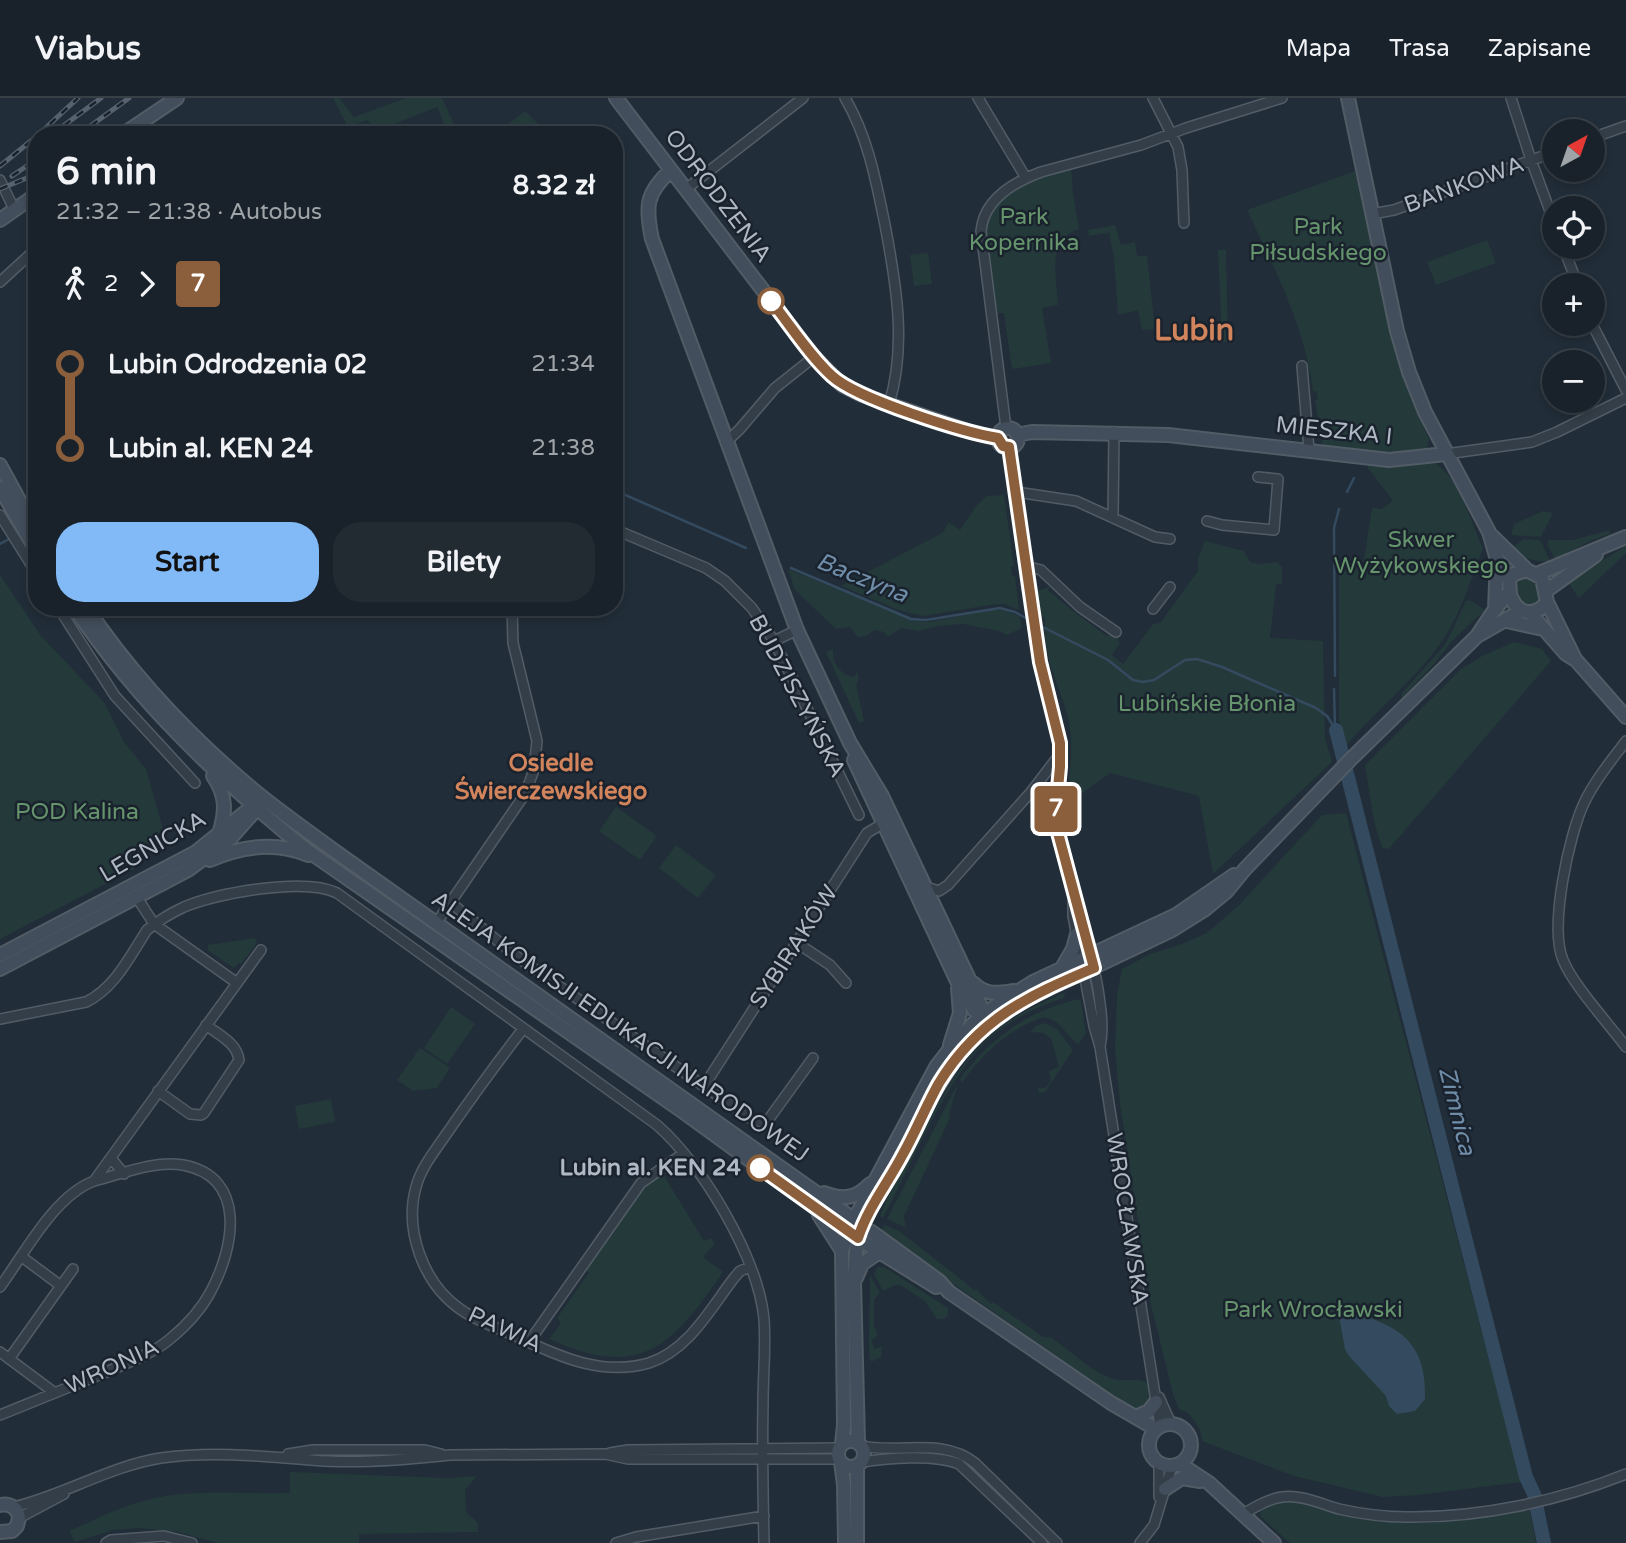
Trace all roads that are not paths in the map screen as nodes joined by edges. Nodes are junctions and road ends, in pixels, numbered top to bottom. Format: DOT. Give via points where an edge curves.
graph roads {
  1 [pos="177,98"];
  2 [pos="616,98"];
  3 [pos="803,98"];
  4 [pos="845,98"];
  5 [pos="978,98"];
  6 [pos="1153,98"];
  7 [pos="1282,98"];
  8 [pos="1348,98"];
  9 [pos="1511,98"];
  10 [pos="135,126"];
  11 [pos="1626,126"];
  12 [pos="1605,133"];
  13 [pos="1170,134"];
  14 [pos="1542,156"];
  15 [pos="1531,160"];
  16 [pos="671,170"];
  17 [pos="1026,177"];
  18 [pos="0,180"];
  19 [pos="686,189"];
  20 [pos="1544,196"];
  21 [pos="28,201"];
  22 [pos="15,211"];
  23 [pos="1373,214"];
  24 [pos="0,220"];
  25 [pos="1184,223"];
  26 [pos="28,256"];
  27 [pos="0,282"];
  28 [pos="1598,336"];
  29 [pos="814,357"];
  30 [pos="1302,366"];
  31 [pos="1626,390"];
  32 [pos="1626,398"];
  33 [pos="889,404"];
  34 [pos="1114,432"];
  35 [pos="1007,433"];
  36 [pos="1168,435"];
  37 [pos="726,442"];
  38 [pos="1009,447"];
  39 [pos="1309,450"];
  40 [pos="1446,454"];
  41 [pos="0,465"];
  42 [pos="1258,477"];
  43 [pos="0,488"];
  44 [pos="1016,492"];
  45 [pos="11,517"];
  46 [pos="1113,518"];
  47 [pos="1207,521"];
  48 [pos="1489,532"];
  49 [pos="623,533"];
  50 [pos="1626,537"];
  51 [pos="1170,539"];
  52 [pos="28,540"];
  53 [pos="1605,548"];
  54 [pos="1496,556"];
  55 [pos="1025,566"];
  56 [pos="1532,572"];
  57 [pos="1509,586"];
  58 [pos="1170,587"];
  59 [pos="1547,597"];
  60 [pos="1495,609"];
  61 [pos="1153,610"];
  62 [pos="1525,612"];
  63 [pos="64,616"];
  64 [pos="80,616"];
  65 [pos="93,616"];
  66 [pos="512,616"];
  67 [pos="1507,621"];
  68 [pos="1544,629"];
  69 [pos="797,630"];
  70 [pos="1116,632"];
  71 [pos="1477,636"];
  72 [pos="774,641"];
  73 [pos="1575,659"];
  74 [pos="1626,717"];
  75 [pos="1626,741"];
  76 [pos="1060,754"];
  77 [pos="201,758"];
  78 [pos="1058,779"];
  79 [pos="195,783"];
  80 [pos="1034,789"];
  81 [pos="258,805"];
  82 [pos="1056,805"];
  83 [pos="859,815"];
  84 [pos="888,820"];
  85 [pos="219,835"];
  86 [pos="324,863"];
  87 [pos="188,870"];
  88 [pos="926,887"];
  89 [pos="136,895"];
  90 [pos="1074,897"];
  91 [pos="451,903"];
  92 [pos="437,922"];
  93 [pos="154,924"];
  94 [pos="1077,934"];
  95 [pos="797,943"];
  96 [pos="261,950"];
  97 [pos="0,956"];
  98 [pos="1088,964"];
  99 [pos="1062,968"];
  100 [pos="0,969"];
  101 [pos="963,979"];
  102 [pos="237,983"];
  103 [pos="846,983"];
  104 [pos="1020,990"];
  105 [pos="983,1015"];
  106 [pos="997,1017"];
  107 [pos="0,1019"];
  108 [pos="206,1025"];
  109 [pos="523,1029"];
  110 [pos="979,1032"];
  111 [pos="1626,1046"];
  112 [pos="948,1051"];
  113 [pos="813,1058"];
  114 [pos="704,1086"];
  115 [pos="158,1091"];
  116 [pos="684,1153"];
  117 [pos="111,1158"];
  118 [pos="124,1174"];
  119 [pos="875,1178"];
  120 [pos="94,1181"];
  121 [pos="810,1187"];
  122 [pos="807,1202"];
  123 [pos="855,1229"];
  124 [pos="842,1251"];
  125 [pos="879,1252"];
  126 [pos="22,1257"];
  127 [pos="750,1267"];
  128 [pos="73,1269"];
  129 [pos="855,1281"];
  130 [pos="61,1286"];
  131 [pos="0,1287"];
  132 [pos="949,1292"];
  133 [pos="529,1342"];
  134 [pos="0,1352"];
  135 [pos="9,1359"];
  136 [pos="55,1393"];
  137 [pos="1156,1396"];
  138 [pos="1111,1403"];
  139 [pos="0,1415"];
  140 [pos="1136,1416"];
  141 [pos="1159,1429"];
  142 [pos="860,1444"];
  143 [pos="840,1453"];
  144 [pos="763,1454"];
  145 [pos="1175,1462"];
  146 [pos="859,1464"];
  147 [pos="1626,1474"];
  148 [pos="1209,1483"];
  149 [pos="1165,1489"];
  150 [pos="1158,1513"];
  151 [pos="1243,1514"];
  152 [pos="764,1516"];
  153 [pos="7,1519"];
  154 [pos="19,1543"];
  155 [pos="106,1543"];
  156 [pos="192,1543"];
  157 [pos="616,1543"];
  158 [pos="764,1543"];
  159 [pos="845,1543"];
  160 [pos="857,1543"];
  161 [pos="1042,1543"];
  162 [pos="1057,1543"];
  163 [pos="1140,1543"];
  164 [pos="1274,1543"];
  1 -- 10 [label="street"];
  2 -- 16 [label="street, ODRODZENIA"];
  3 -- 19 [label="street"];
  4 -- 33 [label="street" via="872,165 893,267 899,339"];
  5 -- 17 [label="street"];
  6 -- 13 [label="street"];
  7 -- 13 [label="street"];
  8 -- 23 [label="street"];
  9 -- 15 [label="street"];
  11 -- 12 [label="street"];
  13 -- 17 [label="street"];
  13 -- 25 [label="street" via="1182,170"];
  14 -- 15 [label="street, BANKOWA"];
  15 -- 20 [label="street"];
  15 -- 23 [label="street, BANKOWA"];
  16 -- 19 [label="street, ODRODZENIA"];
  16 -- 37 [label="street" via="649,198 650,230"];
  17 -- 35 [label="street" via="989,206 982,223"];
  18 -- 22 [label="street"];
  19 -- 29 [label="street, ODRODZENIA"];
  21 -- 22 [label="street"];
  22 -- 24 [label="street"];
  23 -- 40 [label="street" via="1409,372"];
  26 -- 27 [label="street"];
  28 -- 31 [label="street"];
  29 -- 33 [label="street, ODRODZENIA" via="842,385"];
  29 -- 37 [label="street" via="775,388"];
  30 -- 39 [label="street"];
  32 -- 40 [label="street" via="1532,442"];
  33 -- 35 [label="street, ODRODZENIA" via="971,432"];
  34 -- 35 [label="street, ODRODZENIA"];
  34 -- 36 [label="street, ODRODZENIA"];
  34 -- 46 [label="street"];
  35 -- 38 [label="street" via="1016,442"];
  36 -- 39 [label="street, MIESZKA I"];
  37 -- 69 [label="street"];
  38 -- 44 [label="street, WROCŁAWSKA"];
  39 -- 40 [label="street, MIESZKA I" via="1389,460"];
  40 -- 48 [label="street"];
  41 -- 45 [label="street"];
  42 -- 47 [label="street" via="1278,479 1274,530"];
  43 -- 45 [label="street"];
  44 -- 46 [label="street" via="1076,501"];
  44 -- 55 [label="street, WROCŁAWSKA"];
  45 -- 52 [label="street"];
  46 -- 51 [label="street"];
  48 -- 54 [label="street"];
  48 -- 56 [label="street"];
  49 -- 72 [label="street, BUDZISZYŃSKA" via="717,575 752,608"];
  50 -- 53 [label="street"];
  53 -- 56 [label="street"];
  53 -- 59 [label="street"];
  54 -- 57 [label="street"];
  54 -- 60 [label="street"];
  55 -- 70 [label="street" via="1041,570 1080,607"];
  55 -- 76 [label="street, WROCŁAWSKA"];
  56 -- 57 [label="street" via="1514,574"];
  56 -- 59 [label="street" via="1542,578"];
  57 -- 60 [label="street"];
  57 -- 62 [label="street" via="1515,606"];
  58 -- 61 [label="street"];
  59 -- 62 [label="street" via="1543,608"];
  59 -- 73 [label="street"];
  60 -- 71 [label="street"];
  62 -- 67 [label="street"];
  62 -- 68 [label="street"];
  63 -- 79 [label="street" via="115,696"];
  64 -- 77 [label="street" via="106,653"];
  65 -- 81 [label="street" via="149,688"];
  66 -- 91 [label="street" via="513,643 537,741 534,770 525,794"];
  67 -- 68 [label="street"];
  67 -- 71 [label="street"];
  68 -- 73 [label="street"];
  69 -- 72 [label="street"];
  69 -- 84 [label="street" via="850,743 853,759"];
  71 -- 98 [label="street" via="1352,758 1227,891 1190,920"];
  72 -- 83 [label="street, BUDZISZYŃSKA"];
  73 -- 74 [label="street"];
  75 -- 111 [label="street" via="1595,783 1573,833 1558,947 1566,968"];
  76 -- 78 [label="street, WROCŁAWSKA"];
  76 -- 80 [label="street"];
  77 -- 81 [label="street"];
  77 -- 85 [label="street" via="223,793 225,812"];
  78 -- 80 [label="street"];
  78 -- 82 [label="street, WROCŁAWSKA"];
  80 -- 82 [label="street"];
  80 -- 88 [label="street" via="945,889"];
  81 -- 85 [label="street, LEGNICKA"];
  81 -- 86 [label="street"];
  81 -- 87 [label="street, LEGNICKA" via="230,839"];
  81 -- 92 [label="street, ALEJA KOMISJI EDUKACJI NARODOWEJ"];
  82 -- 90 [label="street, WROCŁAWSKA" via="1059,839"];
  84 -- 88 [label="street"];
  84 -- 95 [label="street, SYBIRAKÓW" via="867,833"];
  84 -- 101 [label="street"];
  85 -- 97 [label="street, LEGNICKA" via="196,852"];
  86 -- 87 [label="street" via="292,850 252,846"];
  86 -- 122 [label="street, ALEJA KOMISJI EDUKACJI NARODOWEJ" via="516,993"];
  87 -- 89 [label="street, LEGNICKA"];
  88 -- 101 [label="street"];
  89 -- 93 [label="street"];
  89 -- 100 [label="street, LEGNICKA"];
  90 -- 94 [label="street, WROCŁAWSKA"];
  90 -- 98 [label="street, WROCŁAWSKA" via="1086,931"];
  91 -- 92 [label="street"];
  91 -- 114 [label="street" via="520,959"];
  92 -- 121 [label="street, ALEJA KOMISJI EDUKACJI NARODOWEJ"];
  93 -- 102 [label="street"];
  93 -- 107 [label="street" via="96,997"];
  93 -- 109 [label="street" via="186,906 241,894 296,886 328,889"];
  94 -- 98 [label="street, WROCŁAWSKA"];
  94 -- 99 [label="street"];
  95 -- 103 [label="street" via="830,965"];
  95 -- 114 [label="street, SYBIRAKÓW"];
  96 -- 102 [label="street"];
  98 -- 99 [label="street"];
  98 -- 106 [label="street"];
  98 -- 137 [label="street, WROCŁAWSKA" via="1103,1030 1100,1047"];
  99 -- 104 [label="street"];
  101 -- 104 [label="street" via="989,993"];
  101 -- 105 [label="street" via="974,1010"];
  101 -- 112 [label="street" via="960,1013"];
  102 -- 108 [label="street"];
  104 -- 105 [label="street"];
  105 -- 106 [label="street"];
  105 -- 110 [label="street"];
  105 -- 112 [label="street"];
  106 -- 110 [label="street"];
  108 -- 115 [label="street"];
  108 -- 115 [label="street" via="233,1045 239,1060 204,1113 190,1114"];
  109 -- 116 [label="street" via="657,1125"];
  109 -- 133 [label="street, PAWIA" via="424,1167 412,1207 420,1256 441,1290 461,1310"];
  110 -- 123 [label="street" via="940,1082 903,1155"];
  112 -- 119 [label="street"];
  113 -- 114 [label="street" via="766,1123"];
  115 -- 117 [label="street"];
  116 -- 127 [label="street" via="723,1210"];
  116 -- 133 [label="street" via="641,1183"];
  117 -- 118 [label="street"];
  117 -- 120 [label="street"];
  118 -- 120 [label="street, WRONIA"];
  118 -- 136 [label="street, WRONIA" via="162,1164 180,1165 218,1184 231,1210 225,1262 199,1310 168,1341"];
  119 -- 121 [label="street" via="859,1194 844,1198"];
  119 -- 123 [label="street"];
  120 -- 126 [label="street" via="72,1193 53,1213"];
  121 -- 123 [label="street, ALEJA KOMISJI EDUKACJI NARODOWEJ"];
  122 -- 123 [label="street, ALEJA KOMISJI EDUKACJI NARODOWEJ"];
  122 -- 124 [label="street"];
  123 -- 124 [label="street"];
  123 -- 125 [label="street, ALEJA KOMISJI EDUKACJI NARODOWEJ"];
  123 -- 129 [label="street"];
  123 -- 132 [label="street, ALEJA KOMISJI EDUKACJI NARODOWEJ" via="939,1281"];
  124 -- 143 [label="street"];
  125 -- 129 [label="street" via="862,1264"];
  125 -- 132 [label="street, ALEJA KOMISJI EDUKACJI NARODOWEJ"];
  126 -- 130 [label="street"];
  126 -- 131 [label="street"];
  127 -- 133 [label="street, PAWIA" via="740,1271 681,1346 652,1362 627,1368 597,1366 569,1360"];
  127 -- 144 [label="street" via="764,1318"];
  128 -- 130 [label="street"];
  129 -- 142 [label="street"];
  130 -- 135 [label="street"];
  132 -- 138 [label="street, ALEJA KOMISJI EDUKACJI NARODOWEJ"];
  134 -- 135 [label="street"];
  135 -- 136 [label="street"];
  136 -- 139 [label="street, WRONIA"];
  137 -- 140 [label="street" via="1149,1411"];
  137 -- 141 [label="street, WROCŁAWSKA"];
  138 -- 140 [label="street, ALEJA KOMISJI EDUKACJI NARODOWEJ"];
  138 -- 141 [label="street, ALEJA KOMISJI EDUKACJI NARODOWEJ"];
  140 -- 141 [label="street, ALEJA KOMISJI EDUKACJI NARODOWEJ"];
  141 -- 145 [label="street" via="1149,1449 1155,1460"];
  141 -- 145 [label="street" via="1187,1432 1191,1443"];
  142 -- 143 [label="street" via="850,1440"];
  142 -- 146 [label="street" via="865,1452"];
  142 -- 162 [label="street" via="957,1452 975,1463"];
  143 -- 144 [label="street"];
  143 -- 146 [label="street" via="848,1467"];
  143 -- 159 [label="street"];
  144 -- 152 [label="street"];
  144 -- 153 [label="street" via="628,1459 605,1454 317,1461 276,1456 161,1458 128,1466"];
  145 -- 148 [label="street"];
  145 -- 149 [label="street"];
  145 -- 150 [label="street"];
  146 -- 160 [label="street"];
  146 -- 161 [label="street" via="881,1459 941,1459 959,1464"];
  147 -- 151 [label="street" via="1528,1503 1451,1515 1401,1517 1284,1496"];
  148 -- 149 [label="street" via="1186,1478"];
  148 -- 151 [label="street"];
  149 -- 150 [label="street"];
  150 -- 163 [label="street"];
  151 -- 164 [label="street"];
  152 -- 157 [label="street"];
  152 -- 158 [label="street"];
  153 -- 154 [label="street"];
  155 -- 156 [label="street" via="164,1536"];
}
